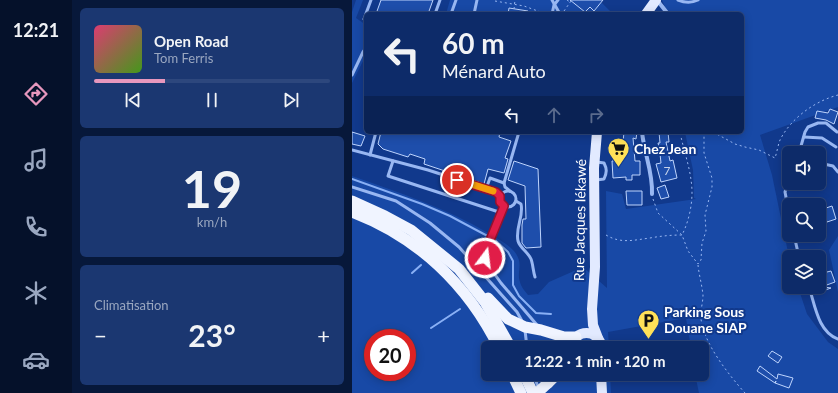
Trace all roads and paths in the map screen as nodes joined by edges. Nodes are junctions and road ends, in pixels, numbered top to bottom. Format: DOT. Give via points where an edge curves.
graph roads {
  1 [pos="371,0"];
  2 [pos="440,0"];
  3 [pos="456,0"];
  4 [pos="477,0"];
  5 [pos="515,0"];
  6 [pos="552,0"];
  7 [pos="558,0"];
  8 [pos="567,0"];
  9 [pos="678,0"];
  10 [pos="698,0"];
  11 [pos="495,1"];
  12 [pos="514,4"];
  13 [pos="554,5"];
  14 [pos="651,5"];
  15 [pos="514,9"];
  16 [pos="367,12"];
  17 [pos="436,12"];
  18 [pos="452,12"];
  19 [pos="474,12"];
  20 [pos="541,12"];
  21 [pos="552,12"];
  22 [pos="559,12"];
  23 [pos="562,12"];
  24 [pos="664,12"];
  25 [pos="364,51"];
  26 [pos="352,75"];
  27 [pos="838,95"];
  28 [pos="837,132"];
  29 [pos="375,134"];
  30 [pos="519,134"];
  31 [pos="597,134"];
  32 [pos="642,134"];
  33 [pos="680,134"];
  34 [pos="704,134"];
  35 [pos="717,134"];
  36 [pos="804,137"];
  37 [pos="801,146"];
  38 [pos="836,147"];
  39 [pos="352,150"];
  40 [pos="370,155"];
  41 [pos="393,161"];
  42 [pos="826,164"];
  43 [pos="838,172"];
  44 [pos="504,183"];
  45 [pos="352,187"];
  46 [pos="486,189"];
  47 [pos="510,191"];
  48 [pos="652,194"];
  49 [pos="500,196"];
  50 [pos="352,201"];
  51 [pos="516,201"];
  52 [pos="504,206"];
  53 [pos="352,212"];
  54 [pos="502,213"];
  55 [pos="606,235"];
  56 [pos="682,235"];
  57 [pos="698,264"];
  58 [pos="459,268"];
  59 [pos="535,277"];
  60 [pos="811,294"];
  61 [pos="592,309"];
  62 [pos="524,327"];
  63 [pos="541,330"];
  64 [pos="579,335"];
  65 [pos="598,338"];
  66 [pos="838,340"];
  67 [pos="496,341"];
  68 [pos="508,341"];
  69 [pos="526,341"];
  70 [pos="573,341"];
  71 [pos="600,341"];
  72 [pos="515,381"];
  73 [pos="527,381"];
  74 [pos="536,381"];
  75 [pos="550,381"];
  76 [pos="521,393"];
  77 [pos="533,393"];
  78 [pos="537,393"];
  79 [pos="541,393"];
  80 [pos="745,393"];
  1 -- 16 [label="lane"];
  2 -- 17 [label="lane"];
  3 -- 18 [label="lane"];
  4 -- 19 [label="lane"];
  5 -- 12 [label="path"];
  6 -- 13 [label="lane"];
  7 -- 13 [label="lane"];
  8 -- 23 [label="path" via="571,2"];
  9 -- 10 [label="lane"];
  11 -- 12 [label="path"];
  12 -- 15 [label="path"];
  12 -- 20 [label="path"];
  13 -- 21 [label="lane"];
  13 -- 22 [label="lane"];
  14 -- 24 [label="street"];
  25 -- 26 [label="lane"];
  27 -- 35 [label="path" via="796,118 780,140 775,158 759,150 735,144"];
  28 -- 36 [label="lane" via="826,123 818,123 808,127"];
  29 -- 40 [label="lane"];
  30 -- 44 [label="lane"];
  31 -- 61 [label="main road, Rue Jacques Iékawé" via="594,162 595,267"];
  32 -- 48 [label="street"];
  33 -- 56 [label="path" via="691,181 692,199"];
  34 -- 57 [label="path" via="704,153 712,182 705,215 706,231"];
  36 -- 37 [label="lane"];
  36 -- 38 [label="lane" via="822,138"];
  39 -- 40 [label="lane"];
  40 -- 41 [label="lane"];
  41 -- 46 [label="lane"];
  41 -- 54 [label="lane" via="388,176"];
  42 -- 43 [label="lane" via="833,166"];
  44 -- 46 [label="lane" via="490,178"];
  44 -- 47 [label="lane"];
  45 -- 62 [label="lane" via="396,201 459,247 500,291 517,312"];
  46 -- 49 [label="lane"];
  47 -- 49 [label="lane" via="505,191"];
  47 -- 51 [label="lane" via="515,194"];
  48 -- 56 [label="path" via="658,213"];
  49 -- 52 [label="lane" via="500,202"];
  50 -- 58 [label="highway" via="411,230"];
  51 -- 52 [label="lane" via="513,206"];
  51 -- 59 [label="lane" via="520,203 523,211 518,241 531,258"];
  52 -- 54 [label="lane"];
  53 -- 67 [label="highway" via="410,241 429,257 465,292"];
  54 -- 63 [label="lane" via="488,244 485,258 501,283"];
  55 -- 56 [label="path" via="630,242"];
  56 -- 57 [label="path" via="688,251"];
  57 -- 80 [label="path" via="703,296 703,330 728,374"];
  58 -- 62 [label="highway" via="508,319"];
  58 -- 68 [label="highway" via="485,302"];
  60 -- 66 [label="lane" via="821,325"];
  61 -- 64 [label="main road, Rue Jacques Iékawé"];
  61 -- 65 [label="main road, Rue Jacques Iékawé" via="593,325"];
  62 -- 63 [label="highway"];
  62 -- 69 [label="lane"];
  63 -- 64 [label="highway" via="564,337"];
  64 -- 65 [label="main road" via="590,333"];
  64 -- 70 [label="main road, Rue Jacques Iékawé"];
  65 -- 71 [label="main road, Rue Jacques Iékawé"];
  72 -- 76 [label="highway"];
  73 -- 77 [label="highway"];
  74 -- 79 [label="lane"];
  75 -- 78 [label="highway, bridge"];
}
